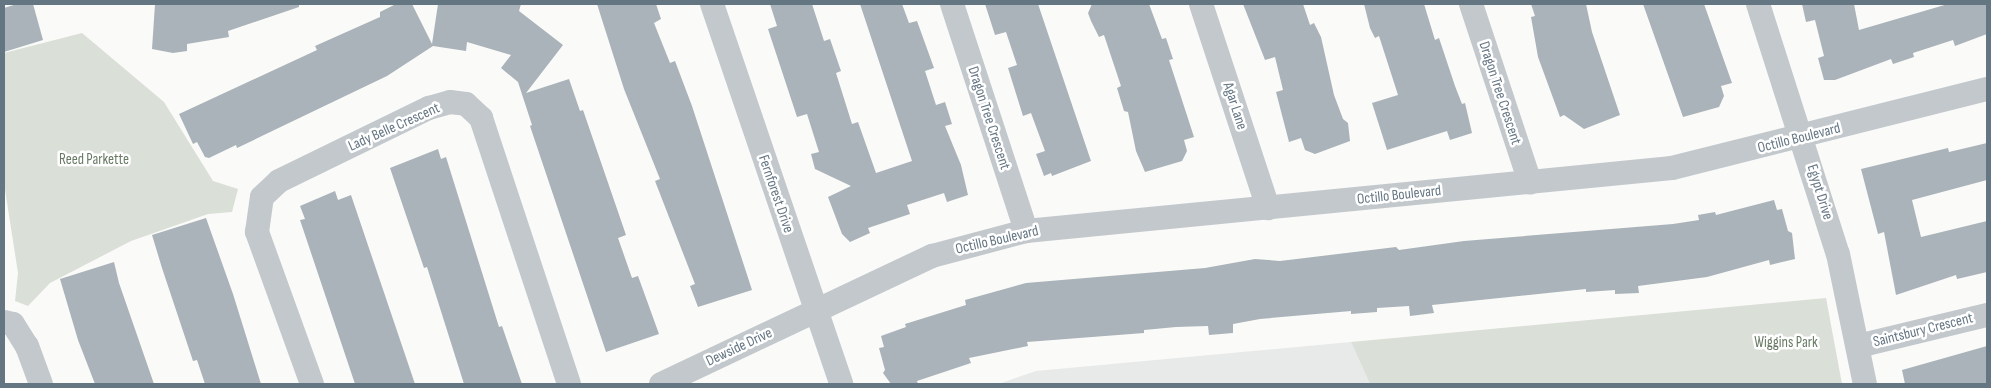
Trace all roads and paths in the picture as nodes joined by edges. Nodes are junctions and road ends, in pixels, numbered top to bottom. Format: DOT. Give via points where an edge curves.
graph roads {
  1 [pos="712,4"];
  2 [pos="952,4"];
  3 [pos="1201,4"];
  4 [pos="1471,4"];
  5 [pos="1758,4"];
  6 [pos="1987,89"];
  7 [pos="1802,138"];
  8 [pos="1530,182"];
  9 [pos="1268,208"];
  10 [pos="1026,231"];
  11 [pos="816,310"];
  12 [pos="1987,315"];
  13 [pos="4,322"];
  14 [pos="1858,346"];
  15 [pos="42,384"];
  16 [pos="312,384"];
  17 [pos="569,384"];
  18 [pos="661,384"];
  19 [pos="841,384"];
  20 [pos="1865,384"];
  1 -- 11 [label="street, Fernforest Drive"];
  2 -- 10 [label="street, Dragon Tree Crescent"];
  3 -- 9 [label="street, Agar Lane"];
  4 -- 8 [label="street, Dragon Tree Crescent"];
  5 -- 7 [label="street, Egypt Drive"];
  6 -- 7 [label="street, Octillo Boulevard"];
  7 -- 8 [label="street, Octillo Boulevard" via="1672,168"];
  7 -- 14 [label="street, Egypt Drive" via="1838,254"];
  8 -- 9 [label="street, Octillo Boulevard"];
  9 -- 10 [label="street, Octillo Boulevard"];
  10 -- 11 [label="street, Octillo Boulevard" via="932,256"];
  11 -- 18 [label="street, Dewside Drive"];
  11 -- 19 [label="street, Fernforest Drive"];
  12 -- 14 [label="street, Saintsbury Crescent"];
  13 -- 15 [label="street" via="13,324 27,346"];
  14 -- 20 [label="street, Egypt Drive"];
  16 -- 17 [label="street, Lady Belle Crescent" via="257,232 262,197 278,181 429,108 450,102 466,104 481,118"];
}
